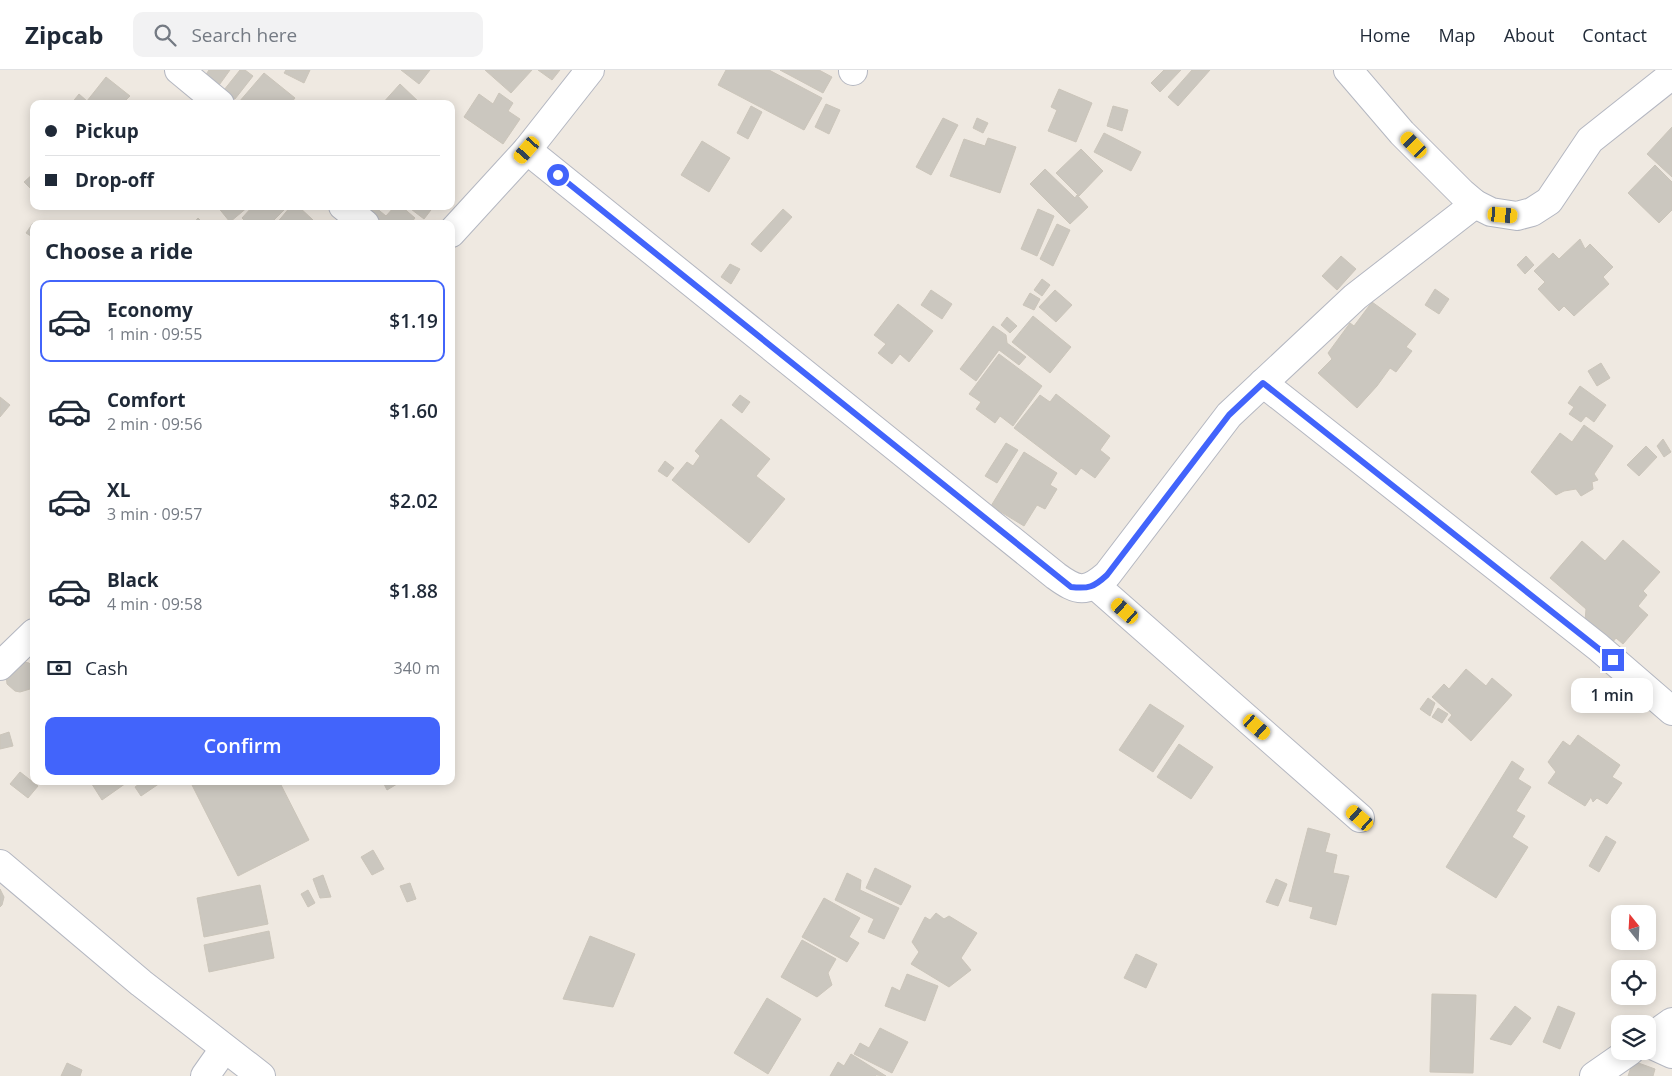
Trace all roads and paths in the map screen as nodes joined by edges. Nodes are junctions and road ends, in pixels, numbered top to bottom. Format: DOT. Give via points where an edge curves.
graph roads {
  1 [pos="179,70"];
  2 [pos="590,70"];
  3 [pos="1348,70"];
  4 [pos="1672,75"];
  5 [pos="215,100"];
  6 [pos="527,150"];
  7 [pos="1475,204"];
  8 [pos="349,210"];
  9 [pos="360,220"];
  10 [pos="455,229"];
  11 [pos="1263,383"];
  12 [pos="1095,585"];
  13 [pos="30,637"];
  14 [pos="0,666"];
  15 [pos="1672,711"];
  16 [pos="1360,818"];
  17 [pos="0,864"];
  18 [pos="1672,1022"];
  19 [pos="1656,1035"];
  20 [pos="1656,1045"];
  21 [pos="224,1049"];
  22 [pos="1672,1054"];
  23 [pos="1617,1060"];
  24 [pos="205,1076"];
  25 [pos="261,1076"];
  26 [pos="1594,1076"];
  1 -- 5 [label="street"];
  2 -- 6 [label="street"];
  3 -- 7 [label="street" via="1402,132"];
  4 -- 7 [label="street" via="1590,140 1549,201 1532,212 1517,216 1491,212"];
  6 -- 10 [label="street"];
  6 -- 12 [label="street" via="1056,576 1071,587"];
  7 -- 11 [label="street" via="1355,297"];
  8 -- 9 [label="street"];
  11 -- 12 [label="street" via="1229,415 1107,575"];
  11 -- 15 [label="street" via="1598,647"];
  12 -- 16 [label="street"];
  13 -- 14 [label="street"];
  17 -- 21 [label="street" via="141,984"];
  18 -- 19 [label="street"];
  20 -- 22 [label="street"];
  21 -- 24 [label="street"];
  21 -- 25 [label="street"];
  23 -- 26 [label="street"];
}
